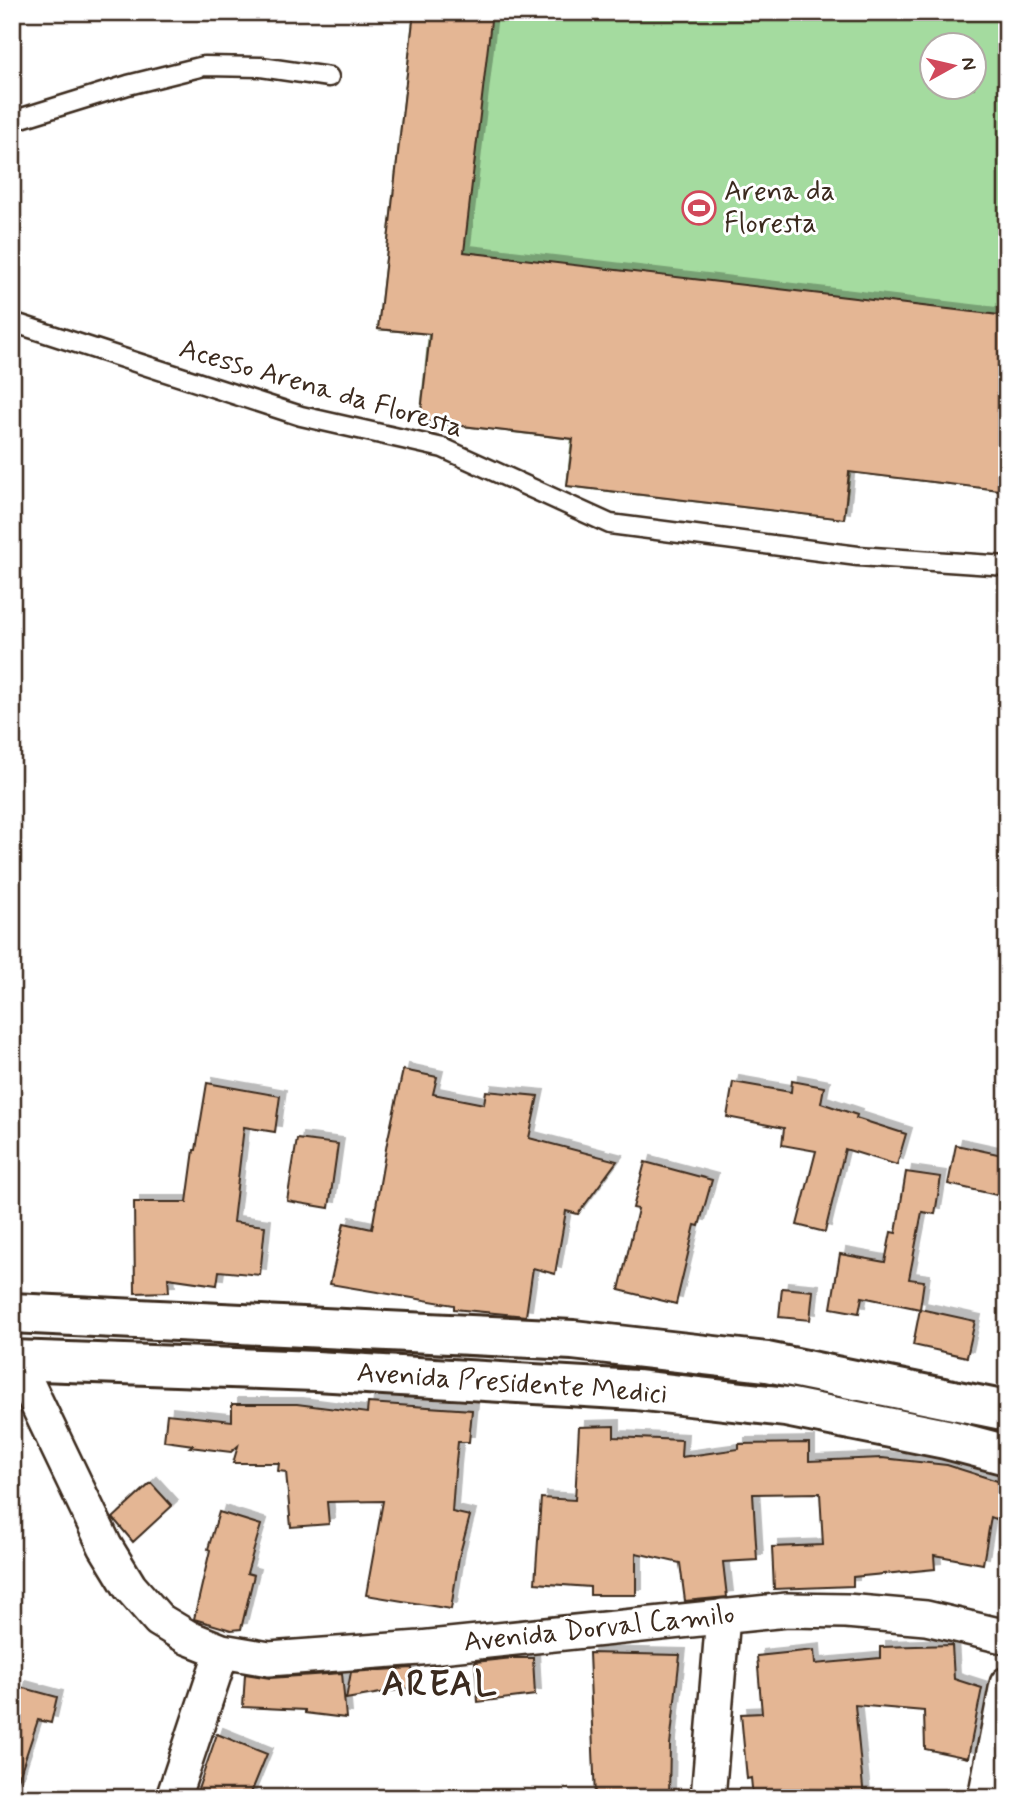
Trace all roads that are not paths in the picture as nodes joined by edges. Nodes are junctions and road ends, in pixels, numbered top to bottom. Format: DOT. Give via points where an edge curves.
graph roads {
  1 [pos="329,77"];
  2 [pos="12,121"];
  3 [pos="12,322"];
  4 [pos="1007,566"];
  5 [pos="12,1313"];
  6 [pos="14,1360"];
  7 [pos="1007,1411"];
  8 [pos="1007,1455"];
  9 [pos="723,1616"];
  10 [pos="1007,1637"];
  11 [pos="222,1651"];
  12 [pos="1007,1684"];
  13 [pos="173,1798"];
  14 [pos="708,1798"];
  15 [pos="985,1798"];
  1 -- 2 [label="lane" via="261,67 204,66"];
  3 -- 4 [label="lane, Acesso Arena da Floresta" via="301,416 443,448 610,524 858,556"];
  5 -- 7 [label="main road, Avenida Presidente Medici" via="573,1339 767,1362"];
  6 -- 8 [label="main road, Avenida Presidente Medici" via="316,1371 636,1390 786,1407"];
  6 -- 11 [label="street, Avenida Dorval Camilo" via="105,1546 130,1587 159,1620"];
  9 -- 10 [label="street, Avenida Dorval Camilo" via="846,1611 926,1618"];
  9 -- 11 [label="street, Avenida Dorval Camilo" via="269,1659"];
  9 -- 14 [label="street"];
  11 -- 13 [label="street"];
  12 -- 15 [label="street"];
}
